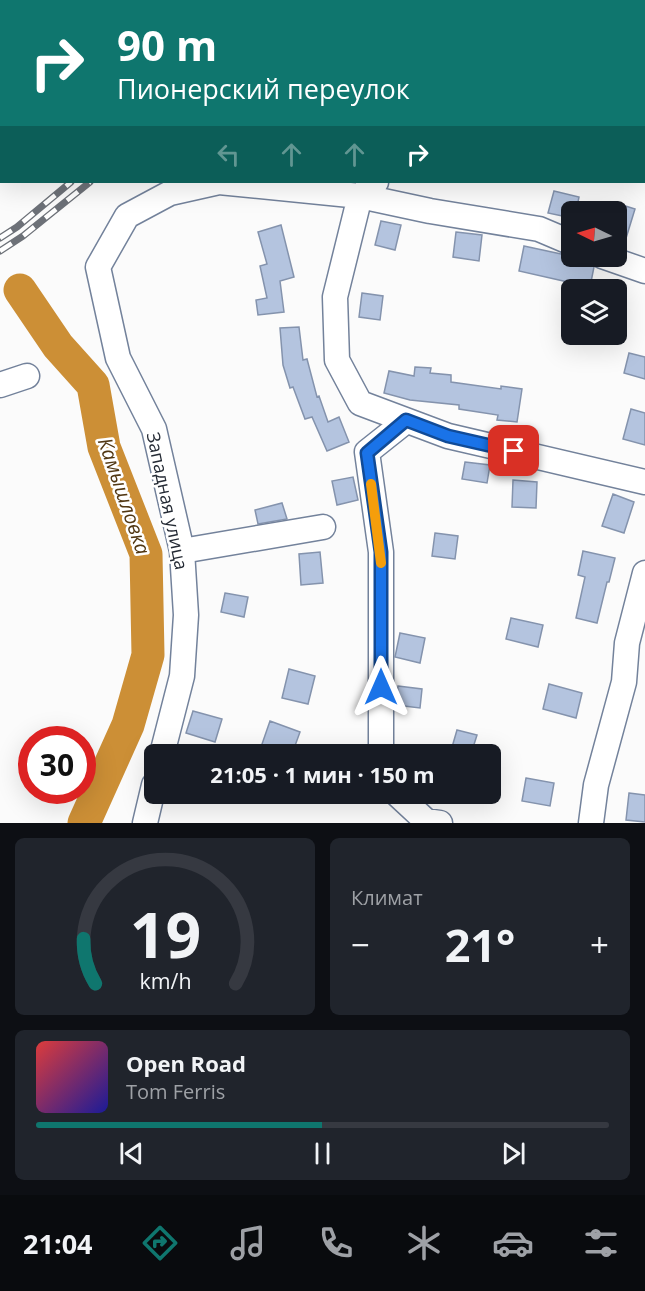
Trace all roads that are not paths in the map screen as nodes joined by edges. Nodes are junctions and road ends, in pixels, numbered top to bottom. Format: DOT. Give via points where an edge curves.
graph roads {
  1 [pos="215,183"];
  2 [pos="240,183"];
  3 [pos="368,189"];
  4 [pos="561,238"];
  5 [pos="627,265"];
  6 [pos="645,271"];
  7 [pos="27,376"];
  8 [pos="0,385"];
  9 [pos="406,420"];
  10 [pos="645,482"];
  11 [pos="323,527"];
  12 [pos="182,551"];
  13 [pos="645,573"];
  14 [pos="165,744"];
  15 [pos="381,744"];
  16 [pos="150,804"];
  17 [pos="408,804"];
  18 [pos="145,823"];
  19 [pos="440,823"];
  20 [pos="591,823"];
  1 -- 12 [label="street, Западная улица" via="170,193 127,216 98,267 117,358 154,429"];
  2 -- 3 [label="street, Западная улица"];
  3 -- 4 [label="street, Западная улица" via="430,211 539,229"];
  3 -- 9 [label="street" via="334,297 337,360 360,403"];
  5 -- 6 [label="street"];
  7 -- 8 [label="street"];
  9 -- 10 [label="street" via="448,436"];
  9 -- 15 [label="street" via="367,453 381,552"];
  11 -- 12 [label="street"];
  12 -- 14 [label="street, Западная улица" via="186,615 182,676"];
  13 -- 20 [label="street" via="627,643 624,682 596,785"];
  16 -- 18 [label="street"];
  17 -- 19 [label="street" via="426,821"];
}
